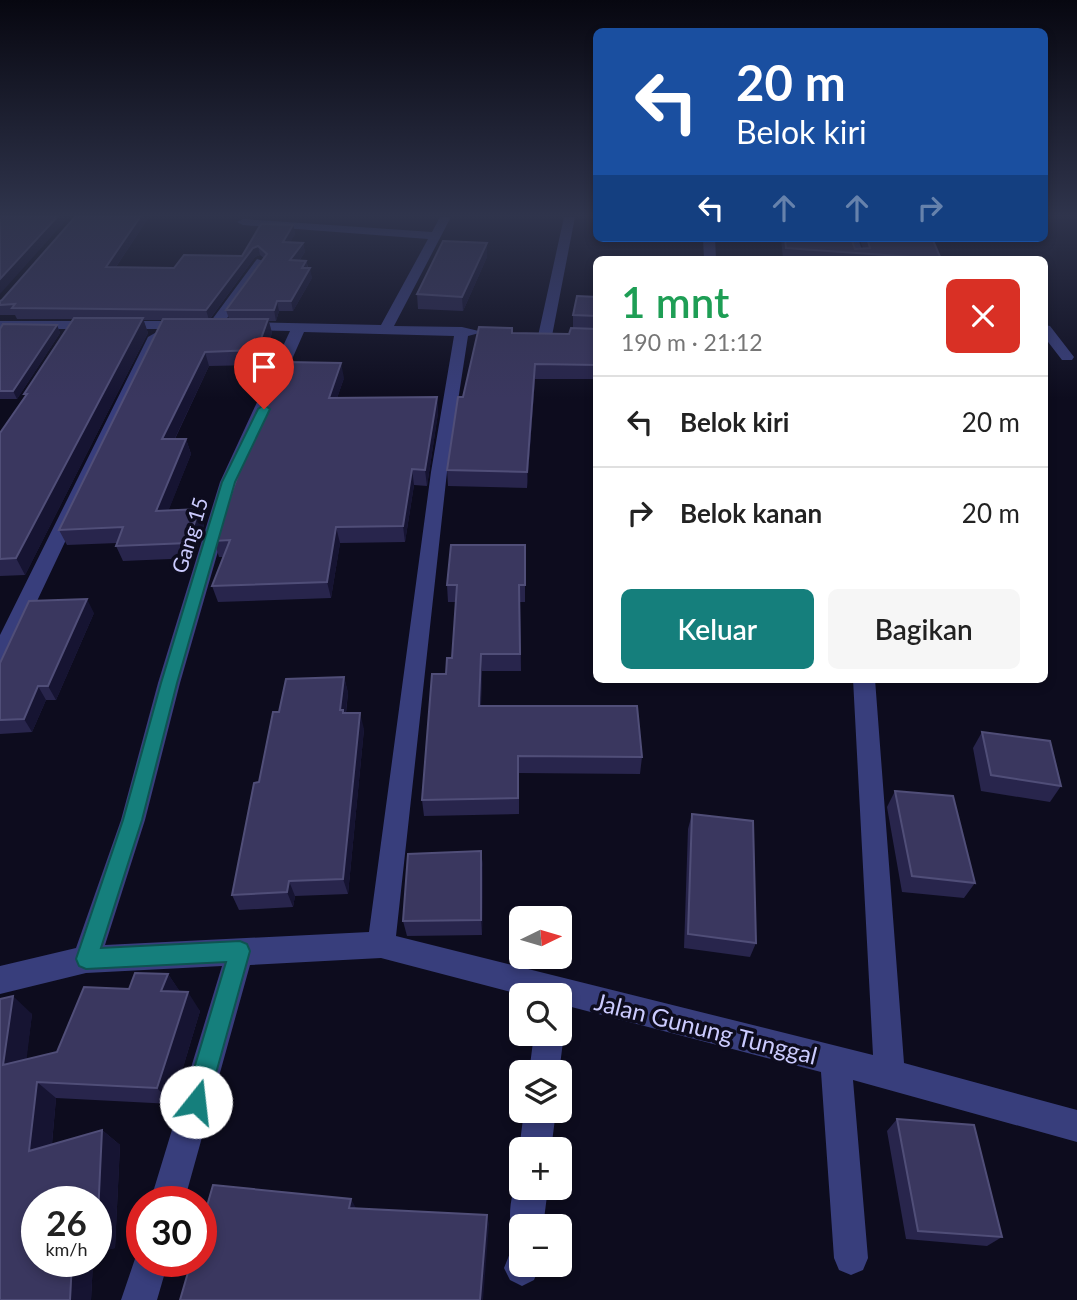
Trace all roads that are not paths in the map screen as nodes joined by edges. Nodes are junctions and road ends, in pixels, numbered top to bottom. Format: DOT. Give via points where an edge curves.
graph roads {
  1 [pos="250,278"];
  2 [pos="413,278"];
  3 [pos="557,278"];
  4 [pos="0,325"];
  5 [pos="215,325"];
  6 [pos="160,326"];
  7 [pos="299,327"];
  8 [pos="386,328"];
  9 [pos="462,331"];
  10 [pos="1048,332"];
  11 [pos="489,333"];
  12 [pos="545,336"];
  13 [pos="1048,357"];
  14 [pos="1072,358"];
  15 [pos="0,656"];
  16 [pos="864,683"];
  17 [pos="381,945"];
  18 [pos="240,951"];
  19 [pos="86,959"];
  20 [pos="0,980"];
  21 [pos="521,983"];
  22 [pos="572,996"];
  23 [pos="836,1061"];
  24 [pos="889,1074"];
  25 [pos="1077,1126"];
  26 [pos="172,1186"];
  27 [pos="851,1258"];
  28 [pos="146,1277"];
  29 [pos="139,1300"];
  1 -- 5 [label="street"];
  2 -- 8 [label="street"];
  3 -- 12 [label="street"];
  4 -- 6 [label="street" via="71,332"];
  5 -- 6 [label="street"];
  5 -- 7 [label="street"];
  6 -- 15 [label="street"];
  7 -- 8 [label="street"];
  7 -- 19 [label="street, Gang 15" via="229,482 133,820"];
  8 -- 9 [label="street"];
  9 -- 11 [label="street"];
  9 -- 17 [label="street" via="439,472"];
  10 -- 14 [label="street"];
  13 -- 14 [label="street"];
  16 -- 24 [label="street"];
  17 -- 18 [label="street, Jalan Gunung Tunggal"];
  17 -- 21 [label="street, Jalan Gunung Tunggal"];
  18 -- 19 [label="street, Jalan Gunung Tunggal"];
  18 -- 26 [label="street"];
  19 -- 20 [label="street, Jalan Gunung Tunggal"];
  22 -- 23 [label="street, Jalan Gunung Tunggal"];
  23 -- 24 [label="street, Jalan Gunung Tunggal"];
  23 -- 27 [label="street"];
  24 -- 25 [label="street, Jalan Gunung Tunggal"];
  28 -- 29 [label="street"];
}
